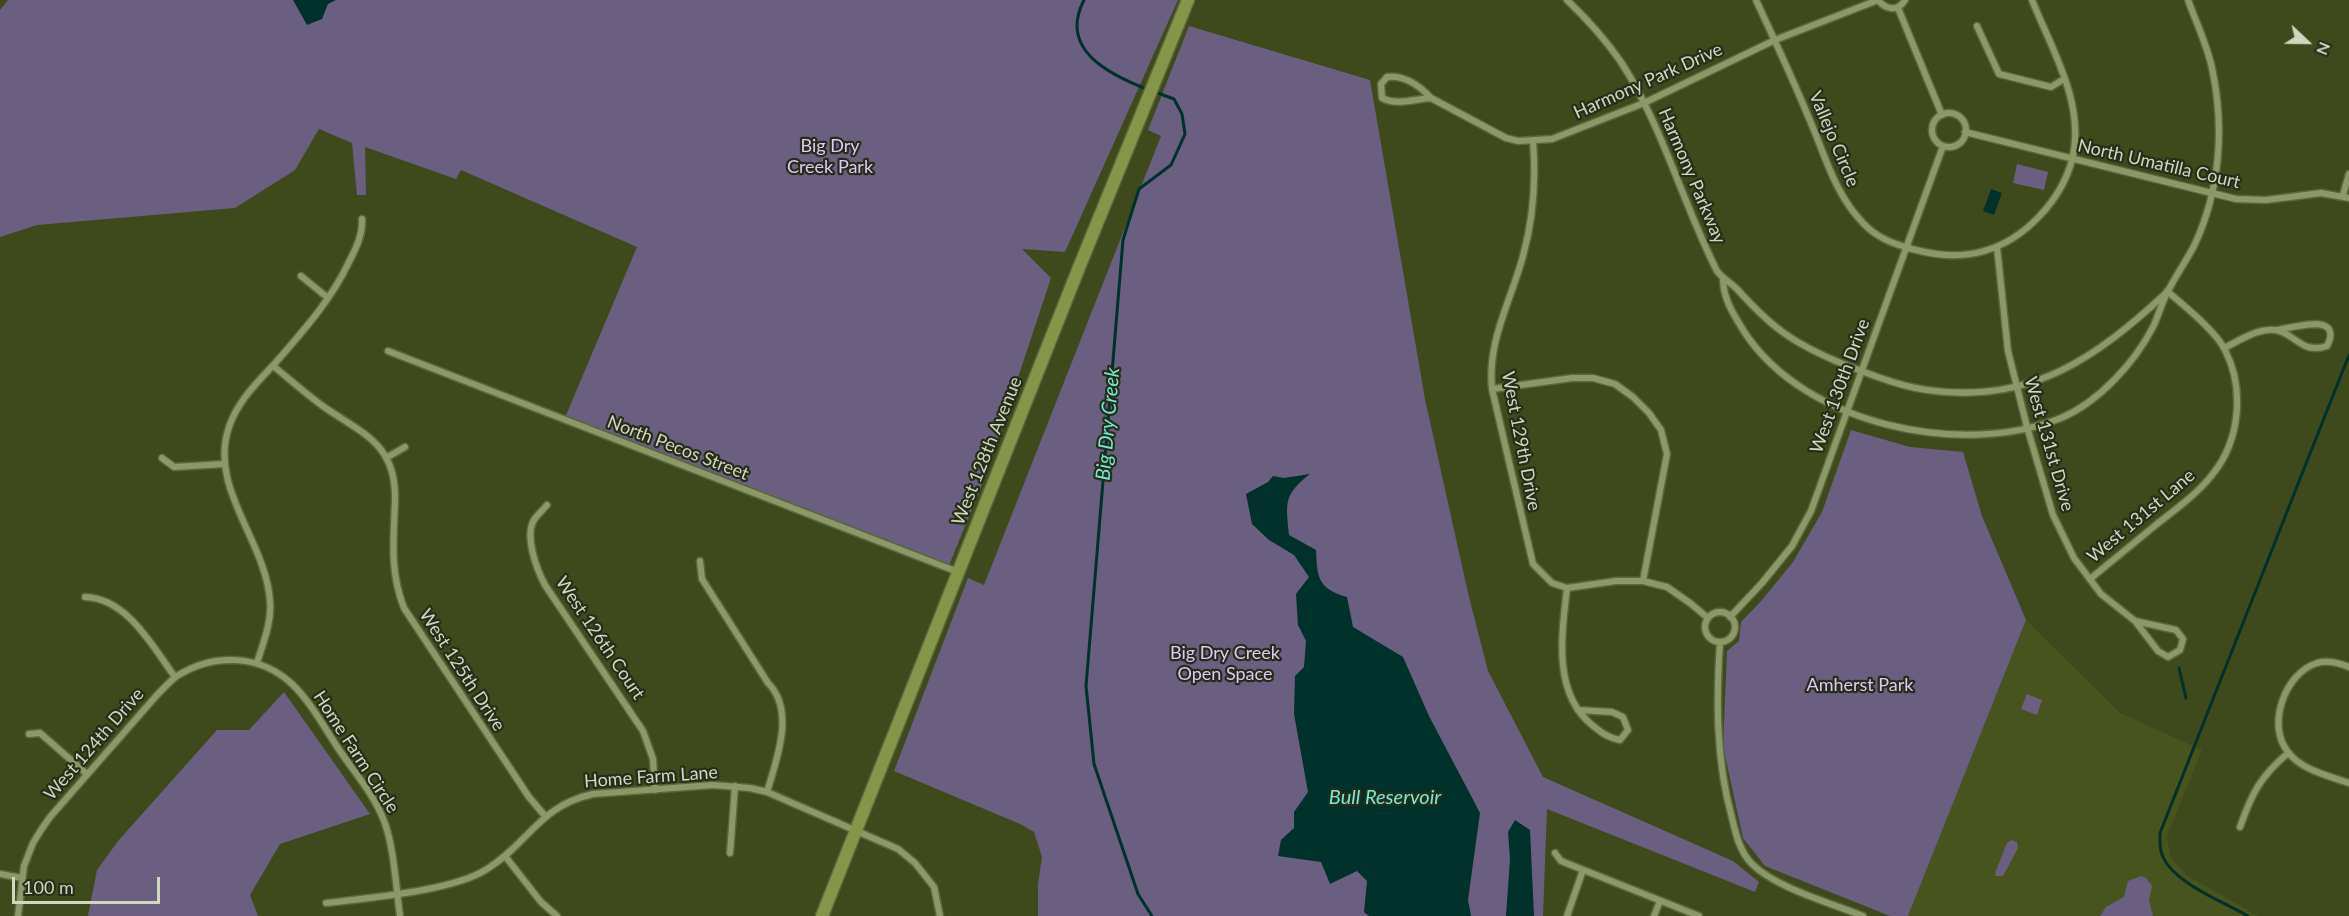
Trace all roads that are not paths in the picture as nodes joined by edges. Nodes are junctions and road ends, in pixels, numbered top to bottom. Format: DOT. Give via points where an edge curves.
graph roads {
  1 [pos="1188,0"];
  2 [pos="1567,0"];
  3 [pos="1756,0"];
  4 [pos="1878,0"];
  5 [pos="1905,0"];
  6 [pos="2032,0"];
  7 [pos="2188,0"];
  8 [pos="1898,8"];
  9 [pos="1977,26"];
  10 [pos="1774,40"];
  11 [pos="2064,79"];
  12 [pos="1431,98"];
  13 [pos="1644,103"];
  14 [pos="1942,115"];
  15 [pos="1965,132"];
  16 [pos="1533,141"];
  17 [pos="1943,146"];
  18 [pos="2072,160"];
  19 [pos="2349,174"];
  20 [pos="2212,193"];
  21 [pos="2346,196"];
  22 [pos="362,219"];
  23 [pos="1997,247"];
  24 [pos="1907,248"];
  25 [pos="302,276"];
  26 [pos="1723,280"];
  27 [pos="2167,291"];
  28 [pos="328,298"];
  29 [pos="2278,330"];
  30 [pos="2224,348"];
  31 [pos="388,351"];
  32 [pos="273,366"];
  33 [pos="1862,371"];
  34 [pos="2016,387"];
  35 [pos="1492,389"];
  36 [pos="1848,412"];
  37 [pos="2026,427"];
  38 [pos="405,447"];
  39 [pos="162,458"];
  40 [pos="386,458"];
  41 [pos="224,464"];
  42 [pos="547,506"];
  43 [pos="700,561"];
  44 [pos="958,572"];
  45 [pos="2090,579"];
  46 [pos="1643,581"];
  47 [pos="1567,588"];
  48 [pos="85,597"];
  49 [pos="1730,617"];
  50 [pos="1708,618"];
  51 [pos="2135,621"];
  52 [pos="1720,642"];
  53 [pos="257,663"];
  54 [pos="2349,667"];
  55 [pos="175,677"];
  56 [pos="1578,710"];
  57 [pos="29,734"];
  58 [pos="2288,753"];
  59 [pos="87,774"];
  60 [pos="2349,783"];
  61 [pos="735,786"];
  62 [pos="655,790"];
  63 [pos="767,792"];
  64 [pos="545,816"];
  65 [pos="2240,827"];
  66 [pos="857,830"];
  67 [pos="730,853"];
  68 [pos="1555,853"];
  69 [pos="506,856"];
  70 [pos="1583,870"];
  71 [pos="0,874"];
  72 [pos="22,878"];
  73 [pos="397,893"];
  74 [pos="1660,901"];
  75 [pos="326,903"];
  76 [pos="1674,906"];
  77 [pos="18,916"];
  78 [pos="400,916"];
  79 [pos="557,916"];
  80 [pos="822,916"];
  81 [pos="940,916"];
  82 [pos="1567,916"];
  83 [pos="1654,916"];
  84 [pos="1679,916"];
  85 [pos="1699,916"];
  86 [pos="1863,916"];
  1 -- 44 [label="main road, West 128th Avenue"];
  2 -- 13 [label="street, Harmony Parkway" via="1611,47"];
  3 -- 10 [label="street, Vallejo Circle"];
  4 -- 8 [label="street" via="1886,7"];
  4 -- 10 [label="street, Harmony Park Drive"];
  5 -- 8 [label="street"];
  6 -- 11 [label="street, Vallejo Circle"];
  7 -- 20 [label="street, Harmony Parkway" via="2210,58 2218,105 2218,158"];
  8 -- 14 [label="street"];
  9 -- 11 [label="street" via="1999,74 2051,87"];
  10 -- 13 [label="street, Harmony Park Drive"];
  10 -- 24 [label="street, Vallejo Circle" via="1846,204 1875,234"];
  11 -- 18 [label="street, Vallejo Circle" via="2074,116"];
  12 -- 12 [label="street, Harmony Park Drive" via="1388,101 1382,98 1381,84 1387,77 1398,75"];
  12 -- 16 [label="street, Harmony Park Drive" via="1506,138"];
  13 -- 16 [label="street, Harmony Park Drive" via="1552,139"];
  13 -- 26 [label="street, Harmony Parkway"];
  14 -- 15 [label="street" via="1951,113 1959,117"];
  14 -- 17 [label="street" via="1932,130 1933,137"];
  15 -- 17 [label="street" via="1957,144"];
  15 -- 18 [label="street, North Umatilla Court"];
  16 -- 35 [label="street, West 129th Drive" via="1530,223 1523,257 1494,343"];
  17 -- 24 [label="street, West 130th Drive"];
  18 -- 20 [label="street, North Umatilla Court"];
  18 -- 23 [label="street, Vallejo Circle" via="2056,194 2039,217"];
  19 -- 21 [label="street"];
  20 -- 21 [label="street, North Umatilla Court" via="2266,200 2301,194"];
  20 -- 27 [label="street, Harmony Parkway" via="2194,245"];
  22 -- 28 [label="street" via="357,246"];
  23 -- 24 [label="street, Vallejo Circle" via="1951,255"];
  23 -- 34 [label="street, West 131st Drive" via="2008,351"];
  24 -- 33 [label="street, West 130th Drive"];
  25 -- 28 [label="street"];
  26 -- 33 [label="street, Harmony Parkway" via="1794,341"];
  26 -- 36 [label="street, Harmony Parkway" via="1729,306 1767,360 1792,381"];
  27 -- 30 [label="street, West 131st Lane"];
  27 -- 34 [label="street, Harmony Parkway" via="2114,339 2081,361"];
  27 -- 37 [label="street, Harmony Parkway" via="2153,326 2134,356 2106,387 2061,418"];
  28 -- 32 [label="street"];
  29 -- 29 [label="street" via="2317,349 2327,346 2330,339 2329,331 2316,323"];
  29 -- 30 [label="street" via="2264,331"];
  30 -- 45 [label="street, West 131st Lane" via="2235,383 2237,410 2233,436 2221,462 2195,493"];
  31 -- 44 [label="street, North Pecos Street"];
  32 -- 40 [label="street, West 125th Drive" via="327,409 367,433"];
  32 -- 41 [label="street" via="235,412 226,437"];
  33 -- 34 [label="street, Harmony Parkway" via="1934,391 1974,393"];
  33 -- 36 [label="street, West 130th Drive"];
  34 -- 37 [label="street, West 131st Drive"];
  35 -- 46 [label="street" via="1593,378 1615,384 1649,412 1661,430 1667,454"];
  35 -- 47 [label="street, West 129th Drive" via="1533,564 1552,583"];
  36 -- 37 [label="street, Harmony Parkway" via="1927,433 1969,435"];
  36 -- 49 [label="street, West 130th Drive" via="1811,511 1792,546"];
  37 -- 45 [label="street, West 131st Drive" via="2053,515 2074,558"];
  38 -- 40 [label="street"];
  39 -- 41 [label="street" via="174,467"];
  40 -- 64 [label="street, West 125th Drive" via="394,486 394,574 404,608"];
  41 -- 53 [label="street" via="270,593 268,624"];
  42 -- 62 [label="street, West 126th Court" via="533,520 531,528 537,569 643,731 653,759"];
  43 -- 63 [label="street" via="702,579 775,690 782,730"];
  44 -- 66 [label="main road, West 128th Avenue"];
  45 -- 51 [label="street, West 131st Drive" via="2101,594"];
  46 -- 47 [label="street"];
  46 -- 50 [label="street" via="1667,587"];
  47 -- 56 [label="street" via="1561,633 1564,682"];
  48 -- 55 [label="street" via="104,599 120,610"];
  49 -- 50 [label="street" via="1719,612"];
  49 -- 52 [label="street" via="1732,635"];
  50 -- 52 [label="street" via="1708,636"];
  51 -- 51 [label="street, West 131st Drive" via="2164,655 2172,656 2180,650 2183,639 2176,630"];
  52 -- 86 [label="street" via="1719,756 1737,838 1746,857 1781,884"];
  53 -- 55 [label="street, West 124th Drive" via="215,660"];
  53 -- 73 [label="street, Home Farm Circle" via="297,689 379,810 387,829"];
  54 -- 58 [label="street" via="2326,662 2309,667 2296,677 2278,719 2281,740"];
  55 -- 59 [label="street, West 124th Drive"];
  56 -- 56 [label="street" via="1612,712 1623,717 1628,730 1620,740 1607,738"];
  57 -- 59 [label="street" via="40,734"];
  58 -- 60 [label="street" via="2302,764"];
  58 -- 65 [label="street" via="2257,785"];
  59 -- 72 [label="street, West 124th Drive" via="41,830"];
  61 -- 62 [label="street, Home Farm Lane"];
  61 -- 63 [label="street, Home Farm Lane"];
  61 -- 67 [label="street"];
  62 -- 64 [label="street, Home Farm Lane" via="576,798"];
  63 -- 66 [label="street, Home Farm Lane"];
  64 -- 69 [label="street, Home Farm Lane"];
  66 -- 80 [label="main road, West 128th Avenue"];
  66 -- 81 [label="street, Home Farm Lane" via="898,849 915,863 934,887"];
  68 -- 70 [label="street" via="1561,861"];
  69 -- 73 [label="street, Home Farm Lane" via="466,879"];
  69 -- 79 [label="street" via="541,902"];
  70 -- 74 [label="street"];
  70 -- 82 [label="street"];
  71 -- 72 [label="street"];
  72 -- 77 [label="street, West 124th Drive"];
  73 -- 75 [label="street, Home Farm Lane"];
  73 -- 78 [label="street, Home Farm Circle"];
  74 -- 76 [label="street"];
  74 -- 83 [label="street"];
  76 -- 84 [label="street"];
  76 -- 85 [label="street"];
}
